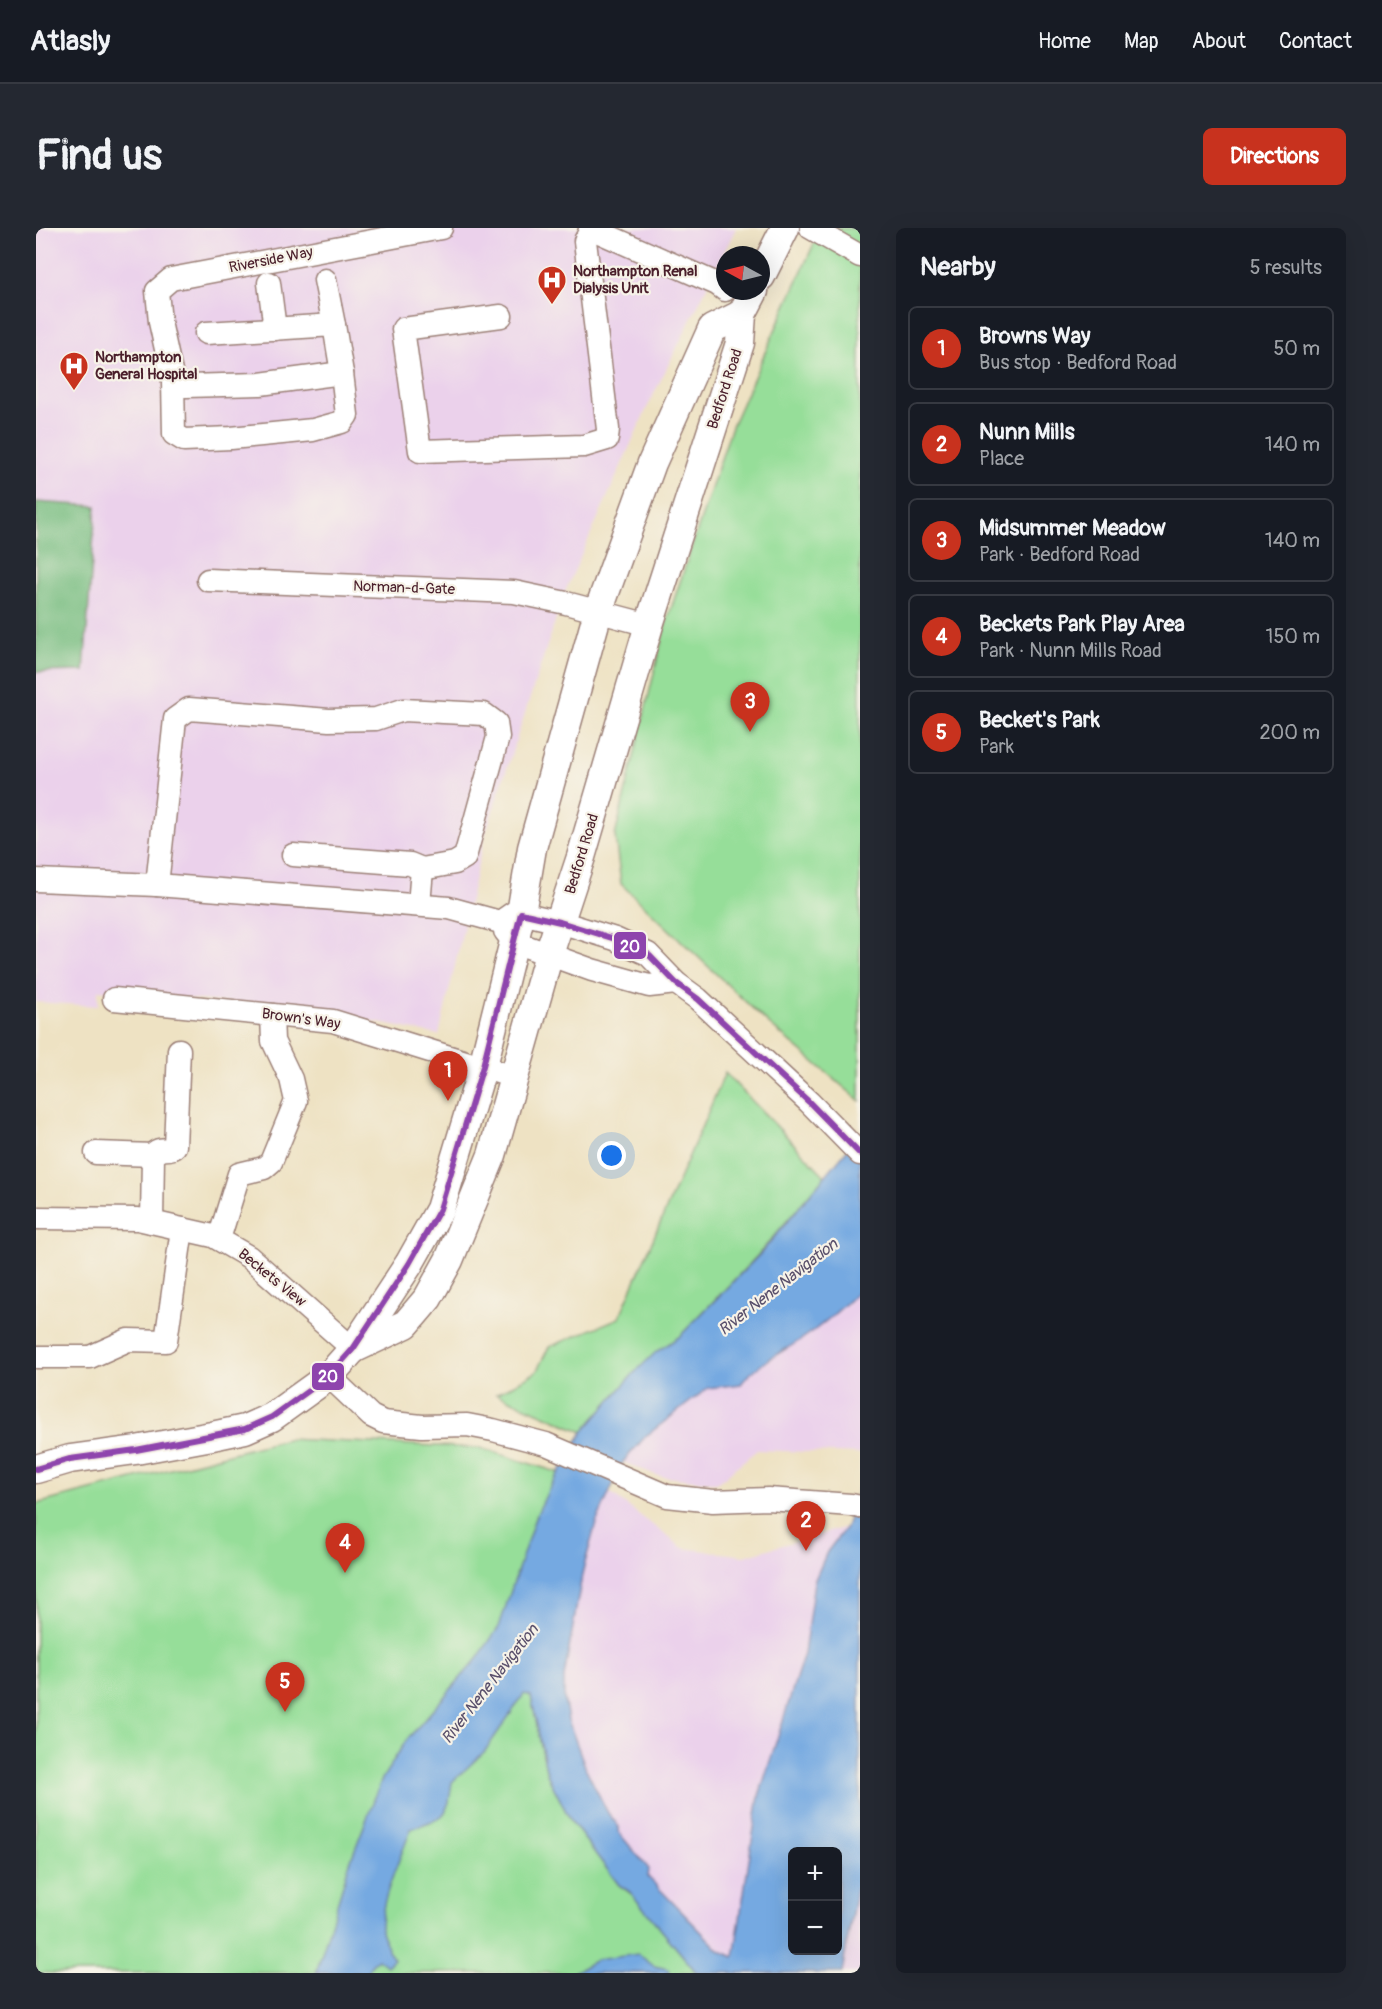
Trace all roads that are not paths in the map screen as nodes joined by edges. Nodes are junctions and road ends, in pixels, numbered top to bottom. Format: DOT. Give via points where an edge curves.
graph roads {
  1 [pos="441,228"];
  2 [pos="591,228"];
  3 [pos="785,228"];
  4 [pos="811,228"];
  5 [pos="860,256"];
  6 [pos="770,258"];
  7 [pos="326,280"];
  8 [pos="268,283"];
  9 [pos="716,284"];
  10 [pos="737,300"];
  11 [pos="739,300"];
  12 [pos="501,316"];
  13 [pos="334,325"];
  14 [pos="275,329"];
  15 [pos="206,333"];
  16 [pos="342,374"];
  17 [pos="173,381"];
  18 [pos="208,580"];
  19 [pos="597,612"];
  20 [pos="649,625"];
  21 [pos="293,855"];
  22 [pos="422,869"];
  23 [pos="36,880"];
  24 [pos="157,885"];
  25 [pos="419,905"];
  26 [pos="561,922"];
  27 [pos="512,926"];
  28 [pos="549,954"];
  29 [pos="676,983"];
  30 [pos="114,999"];
  31 [pos="272,1015"];
  32 [pos="179,1050"];
  33 [pos="483,1066"];
  34 [pos="514,1077"];
  35 [pos="96,1153"];
  36 [pos="860,1154"];
  37 [pos="153,1155"];
  38 [pos="36,1218"];
  39 [pos="153,1222"];
  40 [pos="182,1229"];
  41 [pos="219,1239"];
  42 [pos="353,1348"];
  43 [pos="36,1357"];
  44 [pos="329,1376"];
  45 [pos="36,1469"];
  46 [pos="855,1506"];
  1 -- 17 [label="street, Riverside Way" via="171,279 157,291"];
  2 -- 9 [label="street"];
  2 -- 12 [label="street" via="585,241 607,439 584,446 420,451 403,329"];
  3 -- 6 [label="main road"];
  4 -- 5 [label="street"];
  7 -- 13 [label="street"];
  8 -- 14 [label="street"];
  10 -- 19 [label="main road, Bedford Road" via="712,328 652,463"];
  11 -- 20 [label="main road, Bedford Road" via="740,344"];
  13 -- 14 [label="street"];
  13 -- 16 [label="street"];
  14 -- 15 [label="street"];
  16 -- 17 [label="street" via="260,384 186,386"];
  16 -- 17 [label="street" via="347,415 342,422 313,430 184,440 174,434"];
  18 -- 19 [label="street, Norman-d-Gate" via="514,592"];
  19 -- 20 [label="street, Norman-d-Gate"];
  19 -- 27 [label="main road, Bedford Road"];
  20 -- 26 [label="main road, Bedford Road"];
  21 -- 22 [label="street" via="410,864"];
  22 -- 24 [label="street" via="455,863 465,857 498,737 496,723 484,714 403,710 376,719 329,720 189,709 175,719"];
  22 -- 25 [label="street"];
  23 -- 24 [label="street"];
  24 -- 25 [label="street"];
  25 -- 27 [label="street" via="449,908"];
  26 -- 27 [label="street"];
  26 -- 28 [label="main road, Bedford Road"];
  26 -- 29 [label="street" via="648,954"];
  27 -- 28 [label="street"];
  27 -- 33 [label="main road, Bedford Road"];
  28 -- 29 [label="street" via="649,986"];
  28 -- 34 [label="main road, Bedford Road"];
  29 -- 36 [label="street" via="809,1102"];
  30 -- 31 [label="street, Brown's Way"];
  31 -- 33 [label="street, Brown's Way" via="333,1021"];
  31 -- 41 [label="street" via="273,1041 291,1079 296,1101 271,1162 264,1168 239,1174"];
  32 -- 37 [label="street" via="175,1146"];
  33 -- 34 [label="street, Brown's Way"];
  33 -- 42 [label="main road, Bedford Road" via="440,1209"];
  34 -- 42 [label="main road, Bedford Road" via="492,1155 449,1260 428,1298 406,1324"];
  35 -- 37 [label="street"];
  37 -- 39 [label="street"];
  38 -- 39 [label="street, Beckets View"];
  39 -- 40 [label="street, Beckets View"];
  40 -- 41 [label="street, Beckets View"];
  40 -- 43 [label="street" via="166,1341 128,1340 90,1357"];
  41 -- 42 [label="street, Beckets View" via="249,1257"];
  42 -- 44 [label="main road, Bedford Road"];
  44 -- 45 [label="main road, Bedford Road" via="272,1417 245,1429"];
  44 -- 46 [label="street" via="371,1416 383,1422 467,1425 546,1444 667,1496 712,1501 768,1498"];
}
